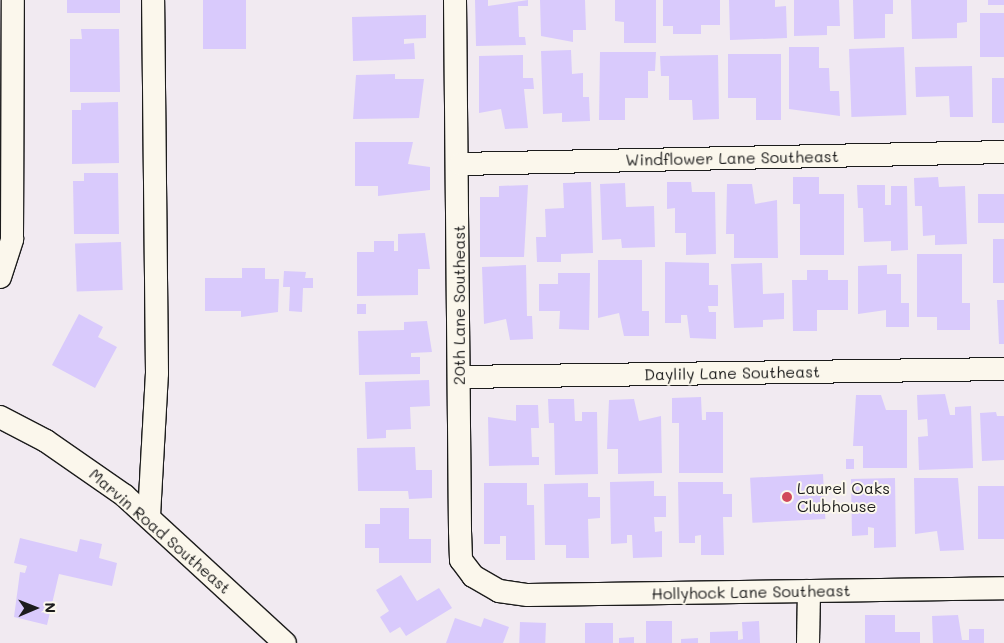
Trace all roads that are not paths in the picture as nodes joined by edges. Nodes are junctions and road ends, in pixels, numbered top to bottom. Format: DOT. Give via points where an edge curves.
graph roads {
  1 [pos="13,0"];
  2 [pos="153,0"];
  3 [pos="455,0"];
  4 [pos="1004,152"];
  5 [pos="460,164"];
  6 [pos="0,277"];
  7 [pos="1004,369"];
  8 [pos="459,377"];
  9 [pos="0,416"];
  10 [pos="149,516"];
  11 [pos="1004,588"];
  12 [pos="499,591"];
  13 [pos="809,591"];
  14 [pos="285,643"];
  15 [pos="808,643"];
  1 -- 6 [label="street" via="12,239"];
  2 -- 10 [label="street" via="157,373"];
  3 -- 5 [label="street, 20th Lane Southeast"];
  4 -- 5 [label="street, Windflower Lane Southeast"];
  5 -- 8 [label="street, 20th Lane Southeast"];
  7 -- 8 [label="street, Daylily Lane Southeast"];
  8 -- 12 [label="street, 20th Lane Southeast" via="461,560 473,576"];
  9 -- 10 [label="street, Marvin Road Southeast" via="87,467"];
  10 -- 14 [label="street, Marvin Road Southeast"];
  11 -- 13 [label="street, Hollyhock Lane Southeast"];
  12 -- 13 [label="street, Hollyhock Lane Southeast" via="528,596"];
  13 -- 15 [label="street"];
}
